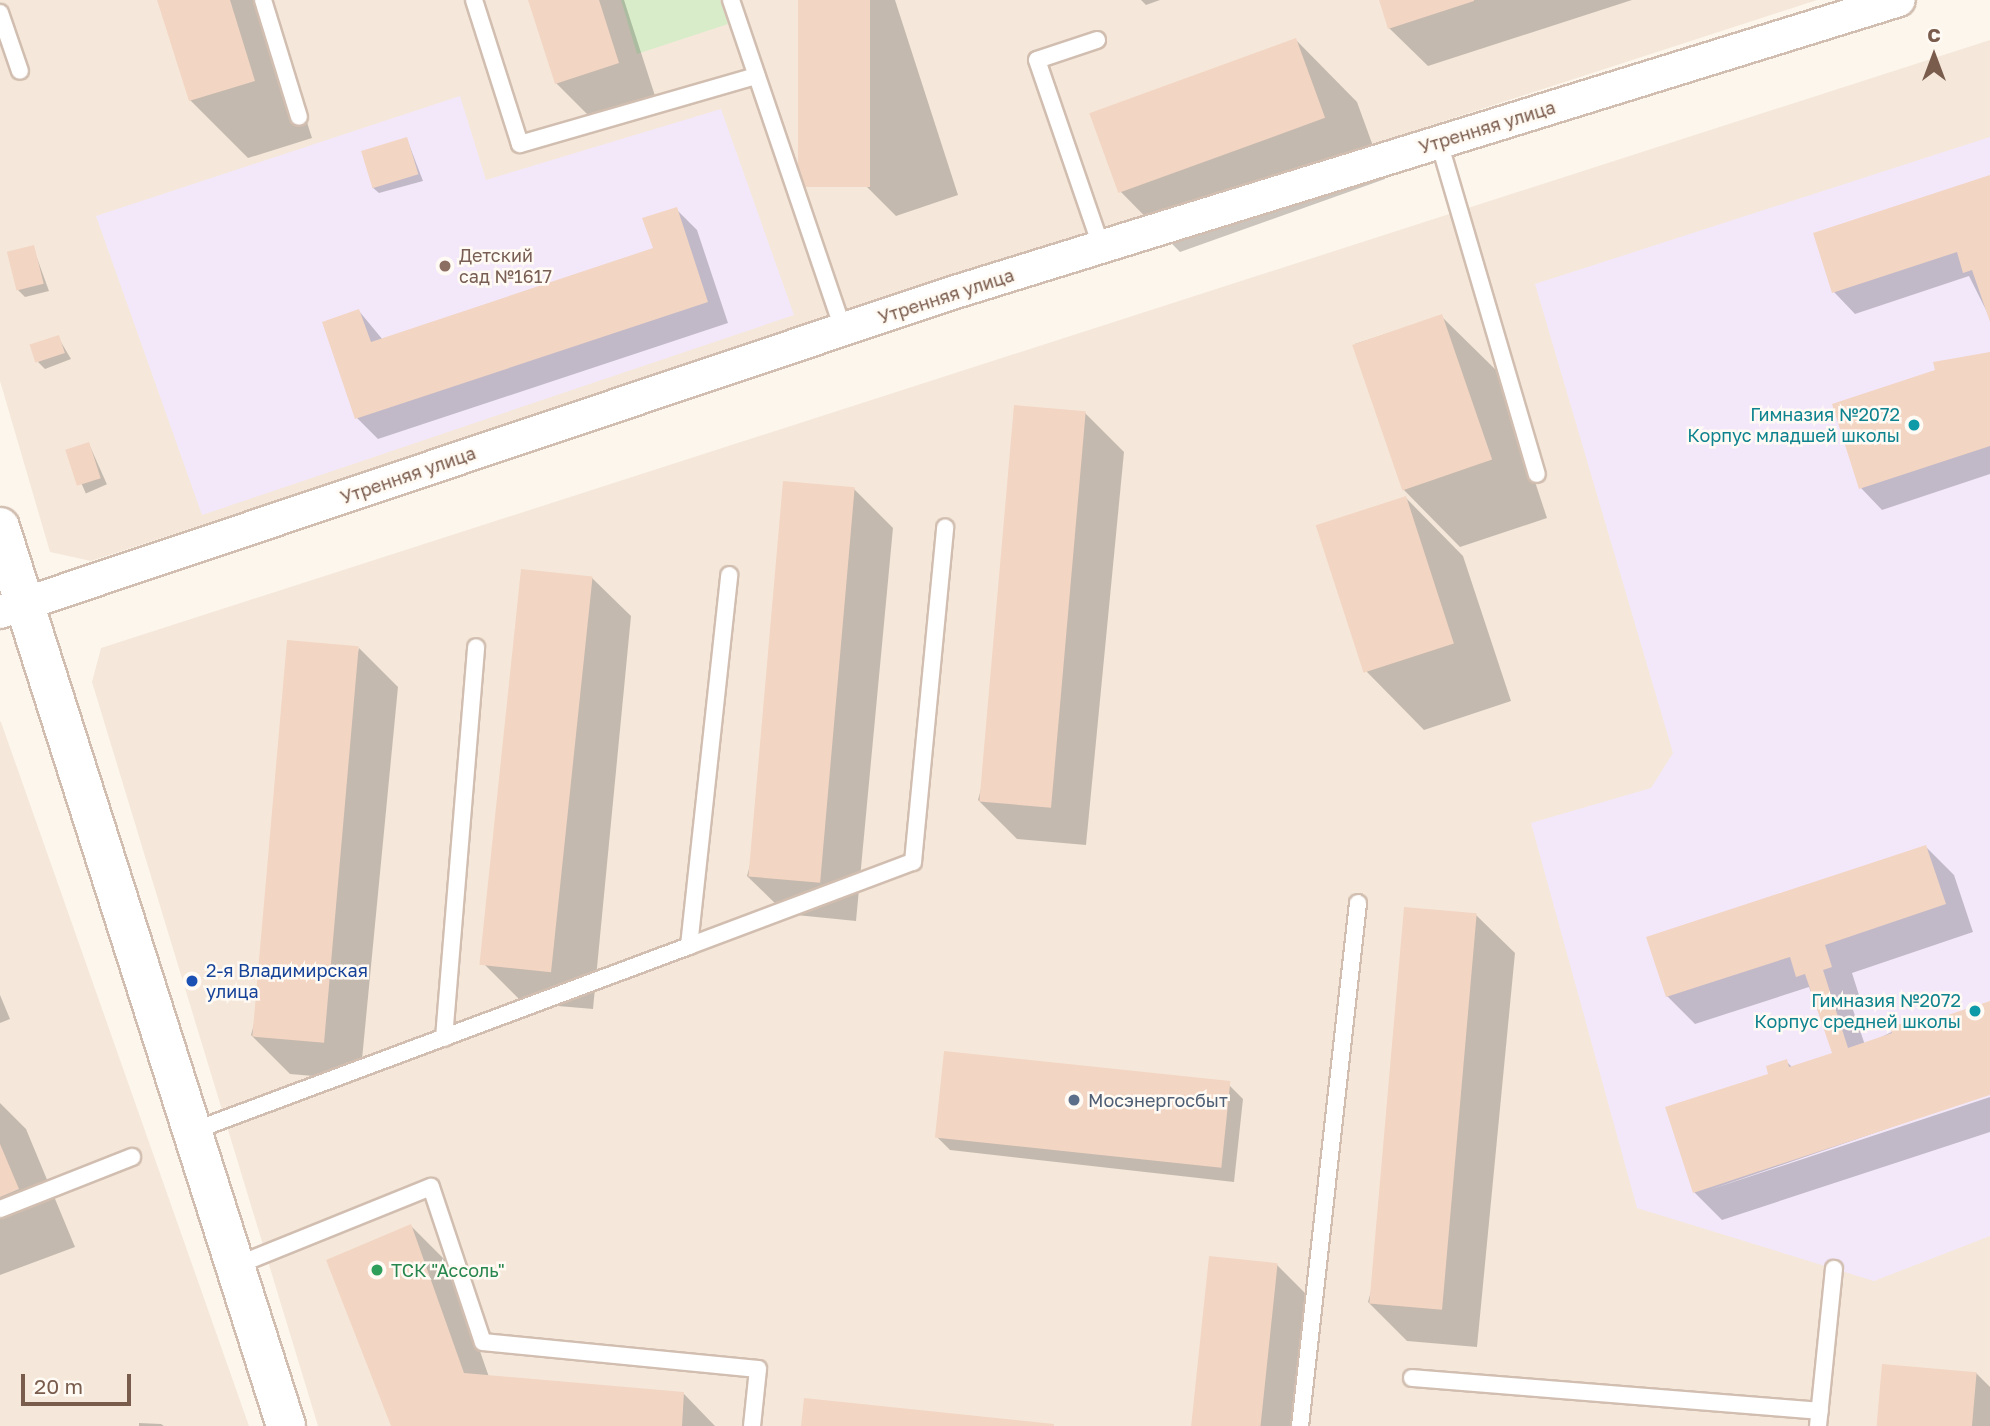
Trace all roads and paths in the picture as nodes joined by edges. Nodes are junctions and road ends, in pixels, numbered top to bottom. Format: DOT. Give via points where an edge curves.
graph roads {
  1 [pos="263,0"];
  2 [pos="474,0"];
  3 [pos="731,0"];
  4 [pos="1899,0"];
  5 [pos="0,13"];
  6 [pos="1097,40"];
  7 [pos="20,71"];
  8 [pos="756,76"];
  9 [pos="299,117"];
  10 [pos="1439,142"];
  11 [pos="1101,246"];
  12 [pos="843,329"];
  13 [pos="1536,474"];
  14 [pos="0,527"];
  15 [pos="945,528"];
  16 [pos="729,575"];
  17 [pos="13,608"];
  18 [pos="476,647"];
  19 [pos="1358,903"];
  20 [pos="689,946"];
  21 [pos="444,1038"];
  22 [pos="193,1131"];
  23 [pos="132,1157"];
  24 [pos="0,1209"];
  25 [pos="235,1266"];
  26 [pos="1834,1269"];
  27 [pos="1412,1378"];
  28 [pos="1819,1419"];
  29 [pos="286,1426"];
  30 [pos="752,1426"];
  31 [pos="1300,1426"];
  1 -- 9 [label="lane"];
  2 -- 8 [label="lane" via="520,144"];
  3 -- 8 [label="lane"];
  4 -- 10 [label="street, Утренняя улица"];
  5 -- 7 [label="lane"];
  6 -- 11 [label="lane" via="1037,60"];
  8 -- 12 [label="lane"];
  10 -- 11 [label="street, Утренняя улица"];
  10 -- 13 [label="lane"];
  11 -- 12 [label="street, Утренняя улица"];
  12 -- 17 [label="street, Утренняя улица"];
  14 -- 17 [label="street"];
  15 -- 20 [label="lane" via="913,862"];
  16 -- 20 [label="lane"];
  17 -- 22 [label="street"];
  18 -- 21 [label="lane"];
  19 -- 31 [label="lane"];
  20 -- 21 [label="lane"];
  21 -- 22 [label="lane"];
  22 -- 25 [label="street"];
  23 -- 24 [label="lane"];
  25 -- 29 [label="street"];
  25 -- 30 [label="lane" via="431,1187 483,1342 758,1369"];
  26 -- 28 [label="lane"];
  27 -- 28 [label="lane"];
}
